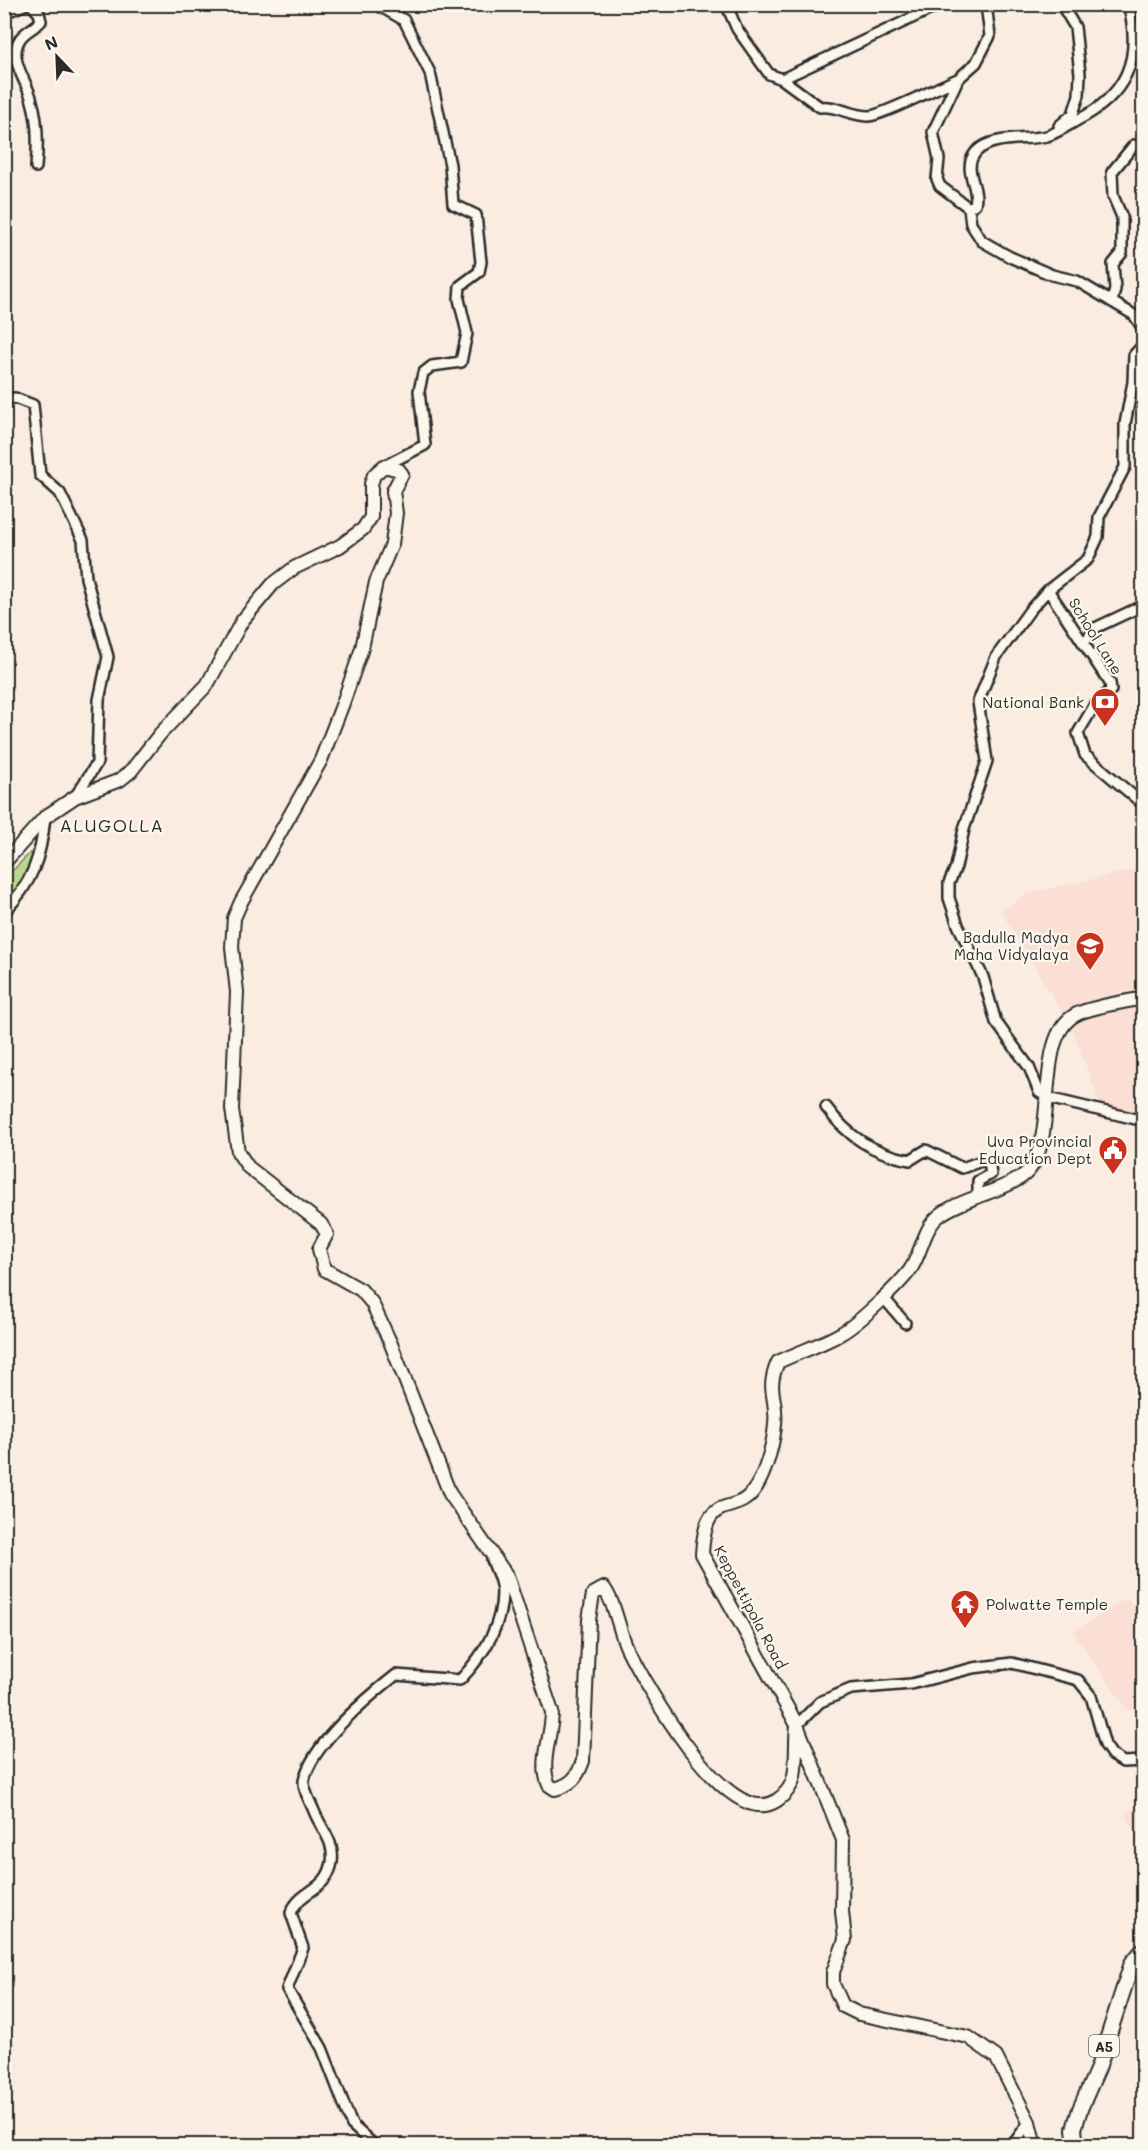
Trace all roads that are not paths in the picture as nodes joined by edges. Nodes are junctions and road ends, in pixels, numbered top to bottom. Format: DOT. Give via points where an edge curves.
graph roads {
  1 [pos="26,4"];
  2 [pos="31,4"];
  3 [pos="376,4"];
  4 [pos="726,4"];
  5 [pos="942,4"];
  6 [pos="986,4"];
  7 [pos="1061,4"];
  8 [pos="1128,4"];
  9 [pos="4,13"];
  10 [pos="1138,55"];
  11 [pos="782,79"];
  12 [pos="958,79"];
  13 [pos="1048,136"];
  14 [pos="1134,145"];
  15 [pos="36,167"];
  16 [pos="969,208"];
  17 [pos="1112,302"];
  18 [pos="1143,330"];
  19 [pos="1143,345"];
  20 [pos="4,399"];
  21 [pos="384,466"];
  22 [pos="1048,590"];
  23 [pos="1143,605"];
  24 [pos="1085,642"];
  25 [pos="75,797"];
  26 [pos="1143,805"];
  27 [pos="45,817"];
  28 [pos="4,863"];
  29 [pos="4,912"];
  30 [pos="1143,999"];
  31 [pos="1048,1098"];
  32 [pos="826,1107"];
  33 [pos="1143,1120"];
  34 [pos="978,1195"];
  35 [pos="883,1297"];
  36 [pos="904,1323"];
  37 [pos="488,1547"];
  38 [pos="796,1725"];
  39 [pos="1143,1761"];
  40 [pos="1143,1949"];
  41 [pos="1029,2122"];
  42 [pos="375,2145"];
  43 [pos="1012,2145"];
  44 [pos="1035,2145"];
  45 [pos="1076,2145"];
  1 -- 9 [label="street"];
  2 -- 15 [label="street" via="41,21 19,39 17,48 22,81 32,101 38,148"];
  3 -- 21 [label="street" via="404,20 430,74 450,165 453,204 476,215 481,262 478,272 460,286 467,333 461,362 432,366 423,373 420,391 425,445"];
  4 -- 11 [label="street" via="737,29 769,74"];
  5 -- 11 [label="street"];
  6 -- 12 [label="street" via="990,36 976,63"];
  7 -- 13 [label="street" via="1075,27 1079,94 1072,114"];
  8 -- 10 [label="street"];
  10 -- 13 [label="street" via="1127,76 1097,111"];
  11 -- 12 [label="street" via="820,107 832,106 870,116"];
  12 -- 16 [label="street" via="933,132 940,186"];
  13 -- 16 [label="street" via="987,144 976,152 970,164 977,198"];
  14 -- 17 [label="street" via="1112,172 1113,196 1122,217 1122,253 1113,264"];
  16 -- 17 [label="street" via="972,224 982,241 1052,275 1077,281"];
  17 -- 18 [label="street" via="1134,315"];
  19 -- 22 [label="street" via="1134,355 1125,424 1125,467 1099,517 1098,537 1088,559"];
  20 -- 25 [label="street" via="15,398 33,405 40,475 60,493 83,540 86,578 108,657 99,700 97,763"];
  21 -- 25 [label="main road" via="374,474 371,517 363,529 273,584 242,621 207,685 131,771 120,780"];
  21 -- 37 [label="main road" via="402,474 393,490 396,513 392,544 376,582 362,648 321,760 234,918 232,947 237,992 232,1109 238,1152 248,1167 321,1224 327,1234 319,1249 324,1269 361,1290 372,1303 392,1344 450,1494"];
  22 -- 24 [label="street, School Lane"];
  22 -- 31 [label="street" via="996,657 978,702 987,760 949,883 949,898 958,925 983,977 996,1022 1029,1067 1039,1092"];
  23 -- 24 [label="street" via="1095,628"];
  24 -- 26 [label="street, School Lane" via="1111,690 1084,720 1078,733 1080,742 1085,755 1098,768"];
  25 -- 27 [label="main road"];
  27 -- 28 [label="main road"];
  27 -- 29 [label="street" via="35,869 17,900"];
  30 -- 31 [label="main road, Keppettipola Road" via="1076,1014 1068,1022 1056,1039"];
  31 -- 33 [label="street"];
  31 -- 34 [label="main road, Keppettipola Road" via="1043,1133 1029,1170 1019,1179"];
  32 -- 34 [label="street" via="842,1128 883,1155 910,1160 926,1150 962,1168 989,1163 990,1174 978,1181"];
  34 -- 35 [label="main road, Keppettipola Road" via="938,1216 903,1281"];
  35 -- 36 [label="street"];
  35 -- 38 [label="main road, Keppettipola Road" via="843,1333 778,1362 771,1378 775,1424 760,1480 739,1503 716,1510 703,1530 702,1554"];
  37 -- 38 [label="main road" via="507,1576 552,1712 545,1765 549,1785 555,1789 569,1784 583,1761 589,1620 593,1594 604,1588 626,1646 674,1730 724,1787 741,1800 764,1806 786,1792 794,1775"];
  37 -- 42 [label="street" via="502,1590 498,1619 477,1663 460,1680 396,1675 361,1702 342,1723 309,1767 304,1784 315,1815 331,1841 332,1861 326,1881 294,1905 291,1913 303,1948 287,1989 322,2048 352,2125"];
  38 -- 39 [label="street" via="820,1702 850,1689 911,1684 973,1668 1012,1663 1078,1680 1091,1696 1105,1745 1112,1755 1123,1762"];
  38 -- 41 [label="main road, Keppettipola Road" via="843,1840 845,1940 834,1984 843,2006 859,2014 968,2037 996,2057"];
  40 -- 45 [label="highway, A5" via="1132,1963 1094,2079 1080,2109 1074,2129"];
  41 -- 43 [label="street"];
  41 -- 44 [label="main road, Keppettipola Road"];
}
